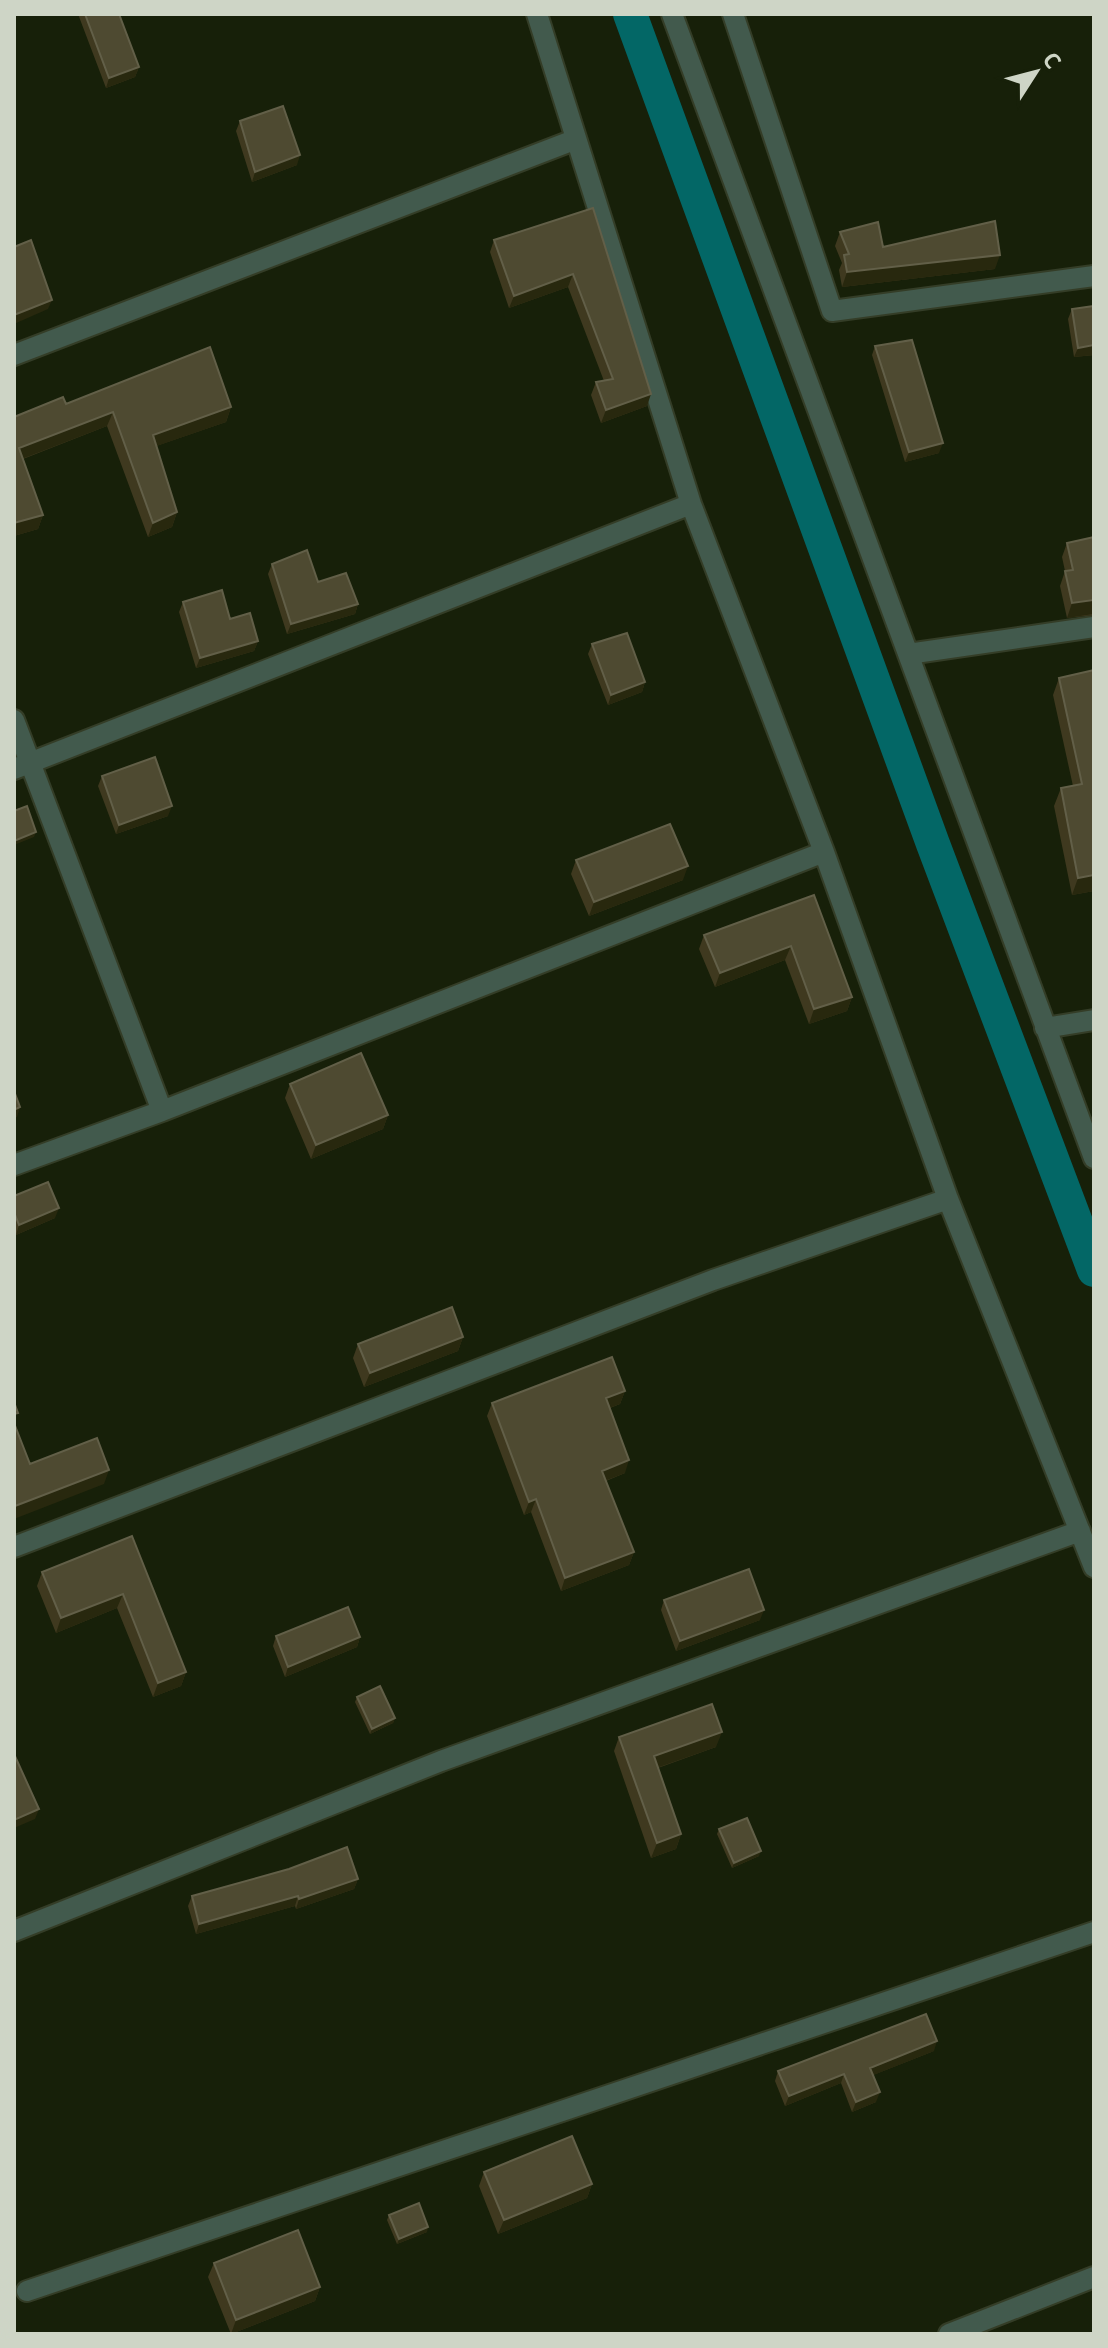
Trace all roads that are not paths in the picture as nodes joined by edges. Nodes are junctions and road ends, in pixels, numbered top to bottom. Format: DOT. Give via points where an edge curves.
graph roads {
  1 [pos="537,14"];
  2 [pos="672,14"];
  3 [pos="733,14"];
  4 [pos="574,140"];
  5 [pos="1094,276"];
  6 [pos="14,355"];
  7 [pos="691,504"];
  8 [pos="1094,627"];
  9 [pos="908,654"];
  10 [pos="14,720"];
  11 [pos="22,766"];
  12 [pos="824,852"];
  13 [pos="1094,1020"];
  14 [pos="1045,1028"];
  15 [pos="162,1111"];
  16 [pos="1094,1158"];
  17 [pos="14,1165"];
  18 [pos="948,1199"];
  19 [pos="1080,1531"];
  20 [pos="14,1547"];
  21 [pos="1094,1567"];
  22 [pos="14,1931"];
  23 [pos="1094,1932"];
  24 [pos="1094,2277"];
  25 [pos="27,2291"];
  26 [pos="949,2334"];
  1 -- 4 [label="street"];
  2 -- 9 [label="street"];
  3 -- 5 [label="street" via="832,311"];
  4 -- 6 [label="street"];
  4 -- 7 [label="street"];
  7 -- 11 [label="street"];
  7 -- 12 [label="street"];
  8 -- 9 [label="street"];
  9 -- 14 [label="street"];
  10 -- 11 [label="street"];
  11 -- 15 [label="street"];
  12 -- 15 [label="street"];
  12 -- 18 [label="street"];
  13 -- 14 [label="street"];
  14 -- 16 [label="street"];
  15 -- 17 [label="street"];
  18 -- 19 [label="street"];
  18 -- 20 [label="street" via="713,1280"];
  19 -- 21 [label="street"];
  19 -- 22 [label="street" via="441,1761"];
  23 -- 25 [label="street"];
  24 -- 26 [label="street"];
}
